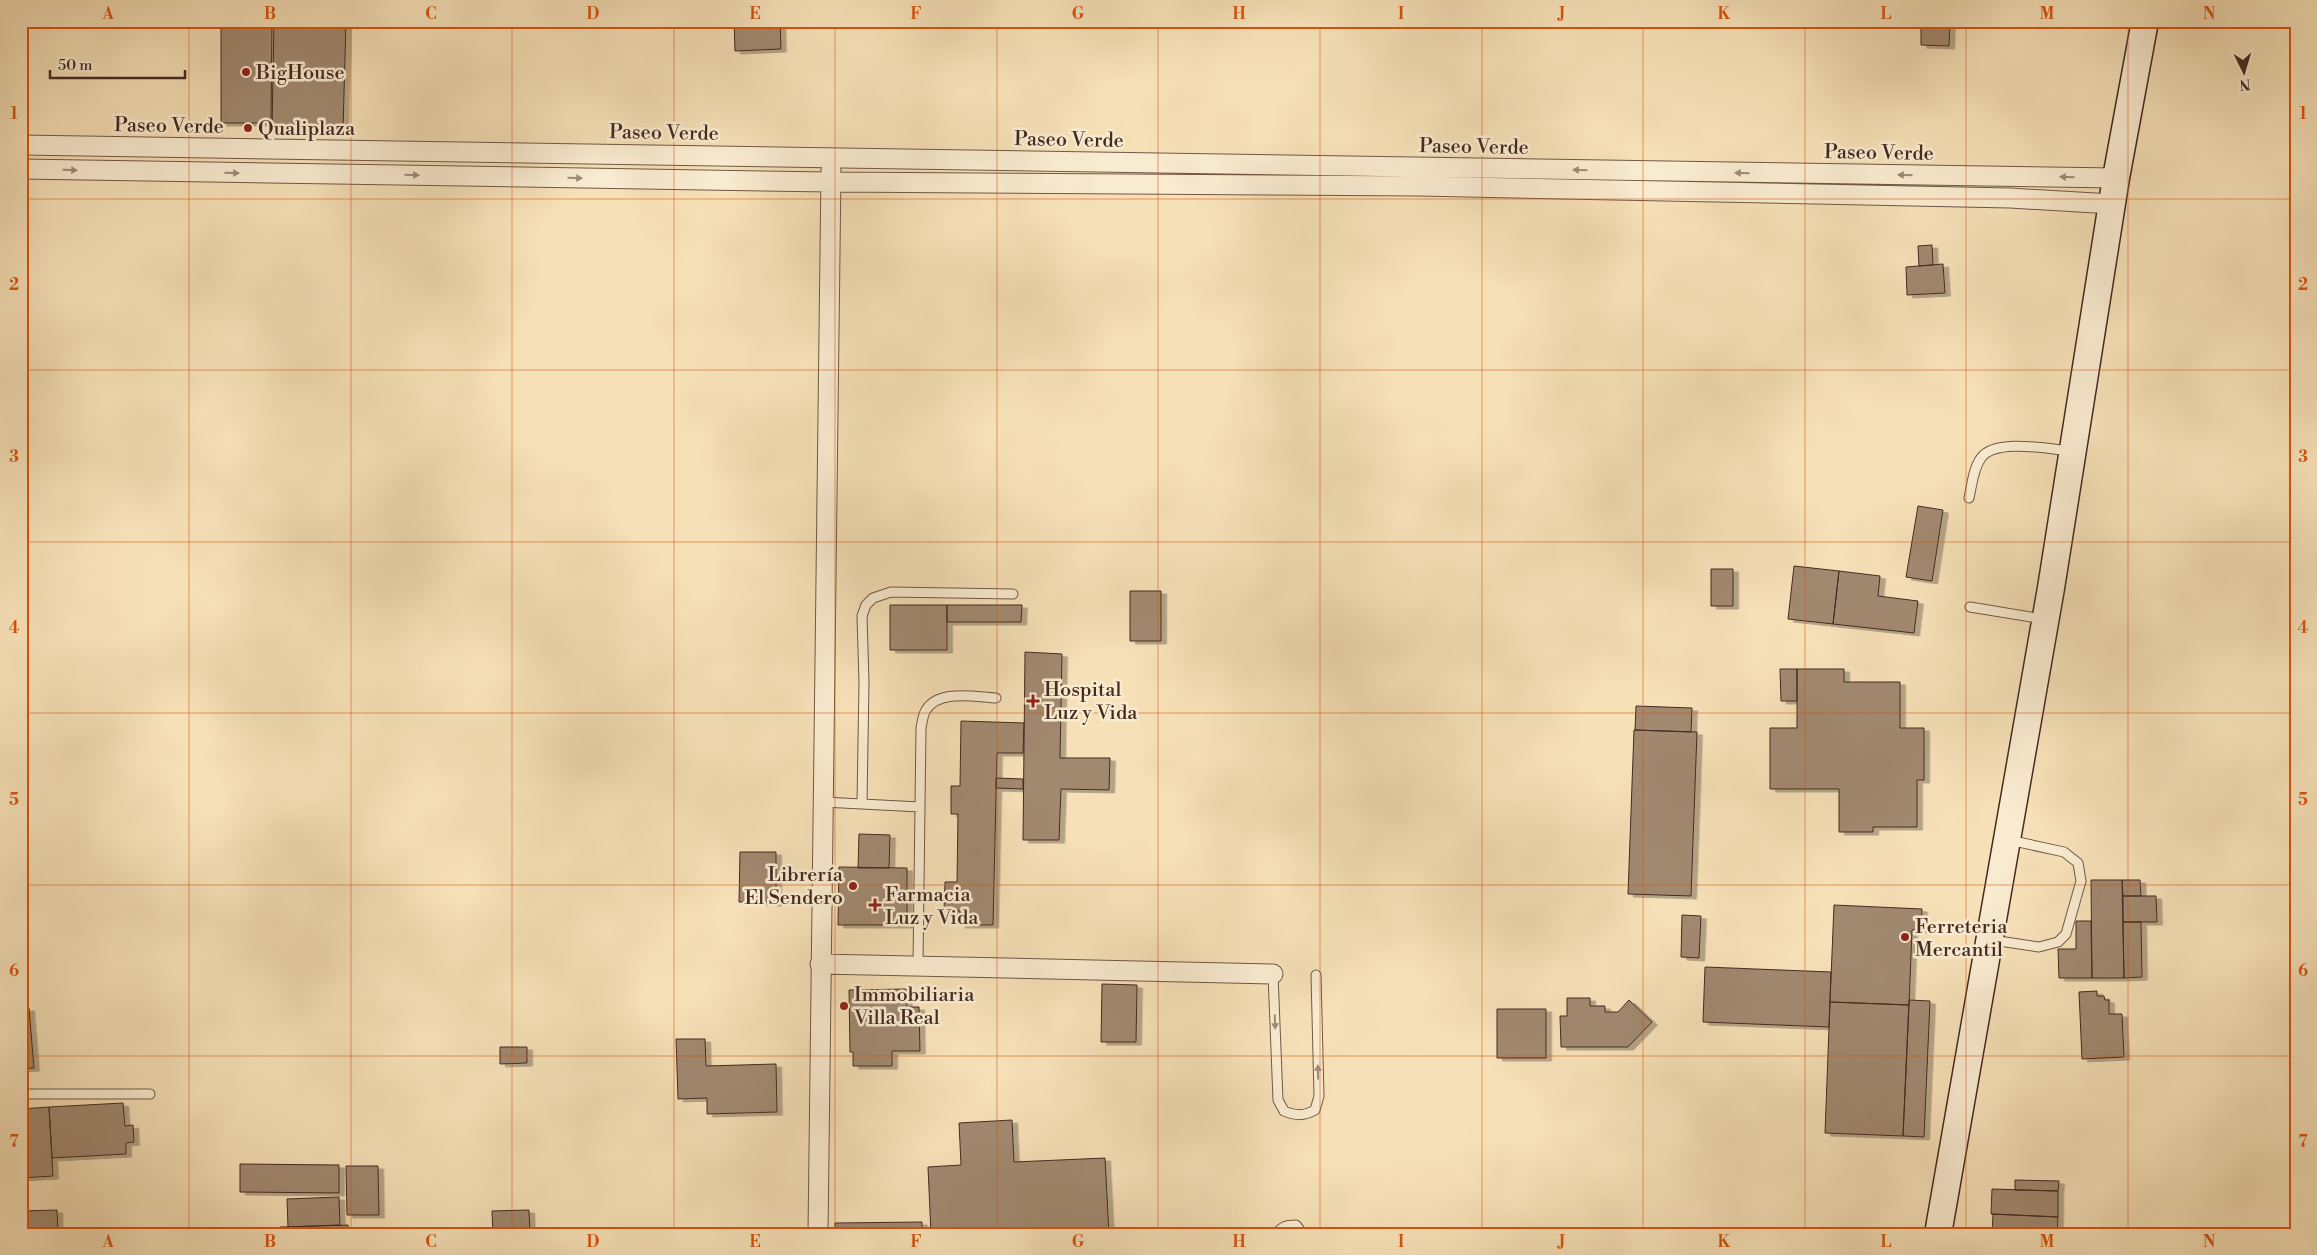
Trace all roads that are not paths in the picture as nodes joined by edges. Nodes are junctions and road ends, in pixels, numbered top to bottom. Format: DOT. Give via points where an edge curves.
graph roads {
  1 [pos="2145,21"];
  2 [pos="21,145"];
  3 [pos="380,151"];
  4 [pos="832,158"];
  5 [pos="21,170"];
  6 [pos="379,175"];
  7 [pos="1419,177"];
  8 [pos="2116,178"];
  9 [pos="831,182"];
  10 [pos="2112,204"];
  11 [pos="2073,451"];
  12 [pos="1969,498"];
  13 [pos="1013,594"];
  14 [pos="1970,607"];
  15 [pos="2045,619"];
  16 [pos="996,698"];
  17 [pos="823,802"];
  18 [pos="862,803"];
  19 [pos="920,807"];
  20 [pos="2006,839"];
  21 [pos="1988,939"];
  22 [pos="820,964"];
  23 [pos="918,965"];
  24 [pos="1273,974"];
  25 [pos="1316,975"];
  26 [pos="21,1094"];
  27 [pos="150,1094"];
  28 [pos="818,1234"];
  29 [pos="1276,1234"];
  30 [pos="1303,1234"];
  31 [pos="1938,1234"];
  1 -- 8 [label="street"];
  2 -- 3 [label="street, Paseo Verde"];
  3 -- 4 [label="street, Paseo Verde"];
  3 -- 6 [label="street"];
  4 -- 7 [label="street, Paseo Verde"];
  4 -- 9 [label="street"];
  5 -- 6 [label="street, Paseo Verde, one-way"];
  6 -- 9 [label="street, Paseo Verde, one-way"];
  8 -- 7 [label="street, Paseo Verde, one-way"];
  7 -- 9 [label="street, Paseo Verde"];
  7 -- 10 [label="street, Paseo Verde"];
  8 -- 10 [label="street"];
  9 -- 17 [label="street"];
  10 -- 11 [label="street"];
  11 -- 12 [label="lane" via="1993,448 1982,456 1975,469"];
  11 -- 15 [label="street"];
  13 -- 18 [label="lane" via="891,592 873,598 866,605 862,616"];
  14 -- 15 [label="lane"];
  15 -- 20 [label="street"];
  16 -- 19 [label="lane" via="948,697 934,701 925,710 921,728"];
  17 -- 18 [label="lane"];
  17 -- 22 [label="street"];
  18 -- 19 [label="lane"];
  19 -- 23 [label="lane"];
  20 -- 21 [label="street"];
  20 -- 21 [label="lane" via="2064,852 2078,863 2081,880 2066,934 2058,942 2039,947"];
  21 -- 31 [label="street"];
  22 -- 23 [label="street"];
  22 -- 28 [label="street"];
  23 -- 24 [label="street"];
  24 -- 25 [label="lane, one-way" via="1278,1100 1284,1112 1294,1115 1316,1110 1319,1096"];
  26 -- 27 [label="lane"];
  29 -- 30 [label="lane" via="1281,1227 1289,1225 1296,1226"];
}
